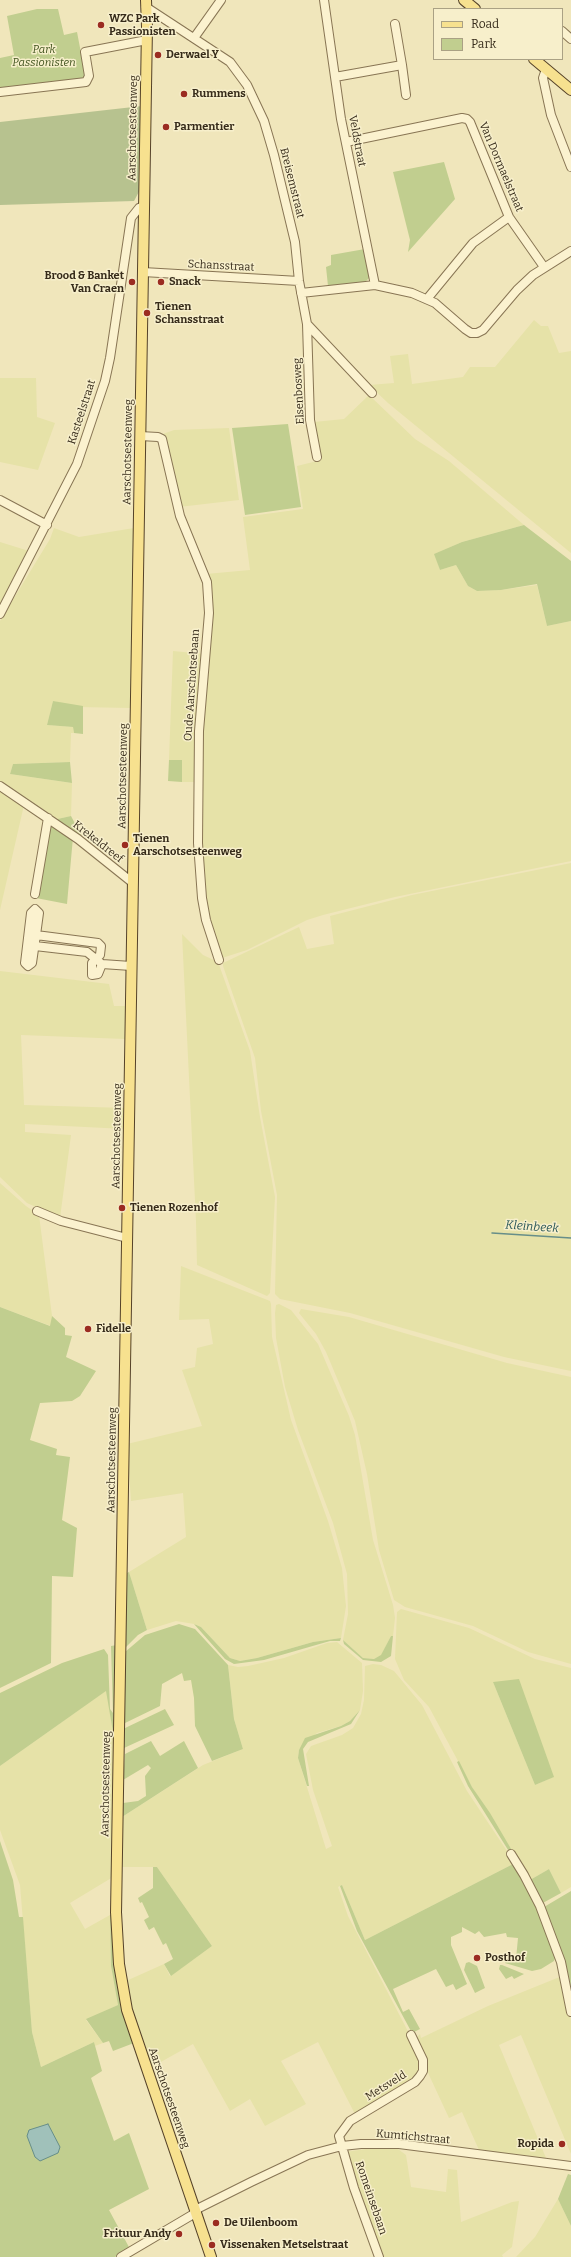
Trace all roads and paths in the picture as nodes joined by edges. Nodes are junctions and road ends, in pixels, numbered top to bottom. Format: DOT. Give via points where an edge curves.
graph roads {
  1 [pos="221,0"];
  2 [pos="324,0"];
  3 [pos="464,0"];
  4 [pos="146,3"];
  5 [pos="474,8"];
  6 [pos="395,24"];
  7 [pos="563,32"];
  8 [pos="194,38"];
  9 [pos="571,39"];
  10 [pos="147,40"];
  11 [pos="535,60"];
  12 [pos="402,65"];
  13 [pos="546,69"];
  14 [pos="335,77"];
  15 [pos="571,90"];
  16 [pos="0,92"];
  17 [pos="406,95"];
  18 [pos="346,142"];
  19 [pos="571,167"];
  20 [pos="144,206"];
  21 [pos="509,217"];
  22 [pos="571,251"];
  23 [pos="544,267"];
  24 [pos="143,272"];
  25 [pos="299,282"];
  26 [pos="375,285"];
  27 [pos="301,293"];
  28 [pos="427,299"];
  29 [pos="307,324"];
  30 [pos="372,393"];
  31 [pos="140,436"];
  32 [pos="317,457"];
  33 [pos="0,500"];
  34 [pos="47,524"];
  35 [pos="0,614"];
  36 [pos="0,786"];
  37 [pos="48,818"];
  38 [pos="133,883"];
  39 [pos="35,894"];
  40 [pos="36,935"];
  41 [pos="35,946"];
  42 [pos="219,960"];
  43 [pos="99,962"];
  44 [pos="131,966"];
  45 [pos="37,1211"];
  46 [pos="127,1238"];
  47 [pos="510,1854"];
  48 [pos="571,2012"];
  49 [pos="411,2035"];
  50 [pos="342,2146"];
  51 [pos="571,2166"];
  52 [pos="196,2212"];
  53 [pos="121,2257"];
  54 [pos="211,2257"];
  55 [pos="379,2257"];
  1 -- 8 [label="street"];
  2 -- 14 [label="street, Veldstraat"];
  3 -- 5 [label="main road"];
  4 -- 8 [label="street, Breisemstraat"];
  4 -- 10 [label="main road, Aarschotsesteenweg"];
  6 -- 12 [label="street"];
  7 -- 9 [label="street"];
  8 -- 25 [label="street, Breisemstraat" via="230,62 247,85 264,121 295,242"];
  10 -- 16 [label="street" via="85,52 89,76 86,82"];
  10 -- 20 [label="main road, Aarschotsesteenweg"];
  11 -- 13 [label="main road"];
  12 -- 14 [label="street"];
  12 -- 17 [label="street"];
  13 -- 15 [label="main road"];
  13 -- 19 [label="street" via="543,78 551,115"];
  14 -- 18 [label="street, Veldstraat"];
  18 -- 21 [label="street, Van Dormaelstraat" via="467,119"];
  18 -- 26 [label="street, Veldstraat"];
  20 -- 24 [label="main road, Aarschotsesteenweg"];
  20 -- 34 [label="street, Kasteelstraat" via="139,208 132,218 105,381 77,464"];
  21 -- 23 [label="street, Van Dormaelstraat"];
  21 -- 28 [label="street" via="473,243"];
  22 -- 23 [label="street"];
  23 -- 28 [label="street" via="517,290 483,330 477,333 465,329"];
  24 -- 25 [label="street, Schansstraat"];
  24 -- 31 [label="main road, Aarschotsesteenweg"];
  25 -- 27 [label="street, Breisemstraat"];
  26 -- 27 [label="street"];
  26 -- 28 [label="street"];
  27 -- 29 [label="street, Breisemstraat"];
  29 -- 30 [label="street"];
  29 -- 32 [label="street, Elsenbosweg" via="310,420"];
  31 -- 38 [label="main road, Aarschotsesteenweg"];
  31 -- 42 [label="street, Oude Aarschotsebaan" via="162,439 180,516 207,582 209,613 199,731 198,843 202,898"];
  33 -- 34 [label="street"];
  34 -- 35 [label="street, Kasteelstraat"];
  36 -- 37 [label="street, Krekeldreef"];
  37 -- 38 [label="street, Krekeldreef"];
  37 -- 39 [label="street"];
  38 -- 44 [label="main road, Aarschotsesteenweg"];
  40 -- 41 [label="street"];
  40 -- 41 [label="street" via="39,913 35,909 31,913 25,963 28,966 32,963"];
  40 -- 43 [label="street" via="98,943 101,946"];
  41 -- 43 [label="street" via="87,952"];
  43 -- 44 [label="street"];
  44 -- 46 [label="main road, Aarschotsesteenweg"];
  45 -- 46 [label="street" via="61,1221"];
  46 -- 52 [label="main road, Aarschotsesteenweg" via="117,1947 127,2010"];
  47 -- 48 [label="street" via="540,1906 561,1962"];
  49 -- 50 [label="street, Metsveld" via="423,2060 420,2076 415,2082 350,2121 339,2136"];
  50 -- 51 [label="street, Kumtichstraat" via="399,2144"];
  50 -- 52 [label="street, Kumtichstraat" via="290,2163"];
  50 -- 55 [label="street, Romeinsebaan"];
  52 -- 53 [label="street, Kumtichstraat"];
  52 -- 54 [label="main road, Aarschotsesteenweg"];
}
